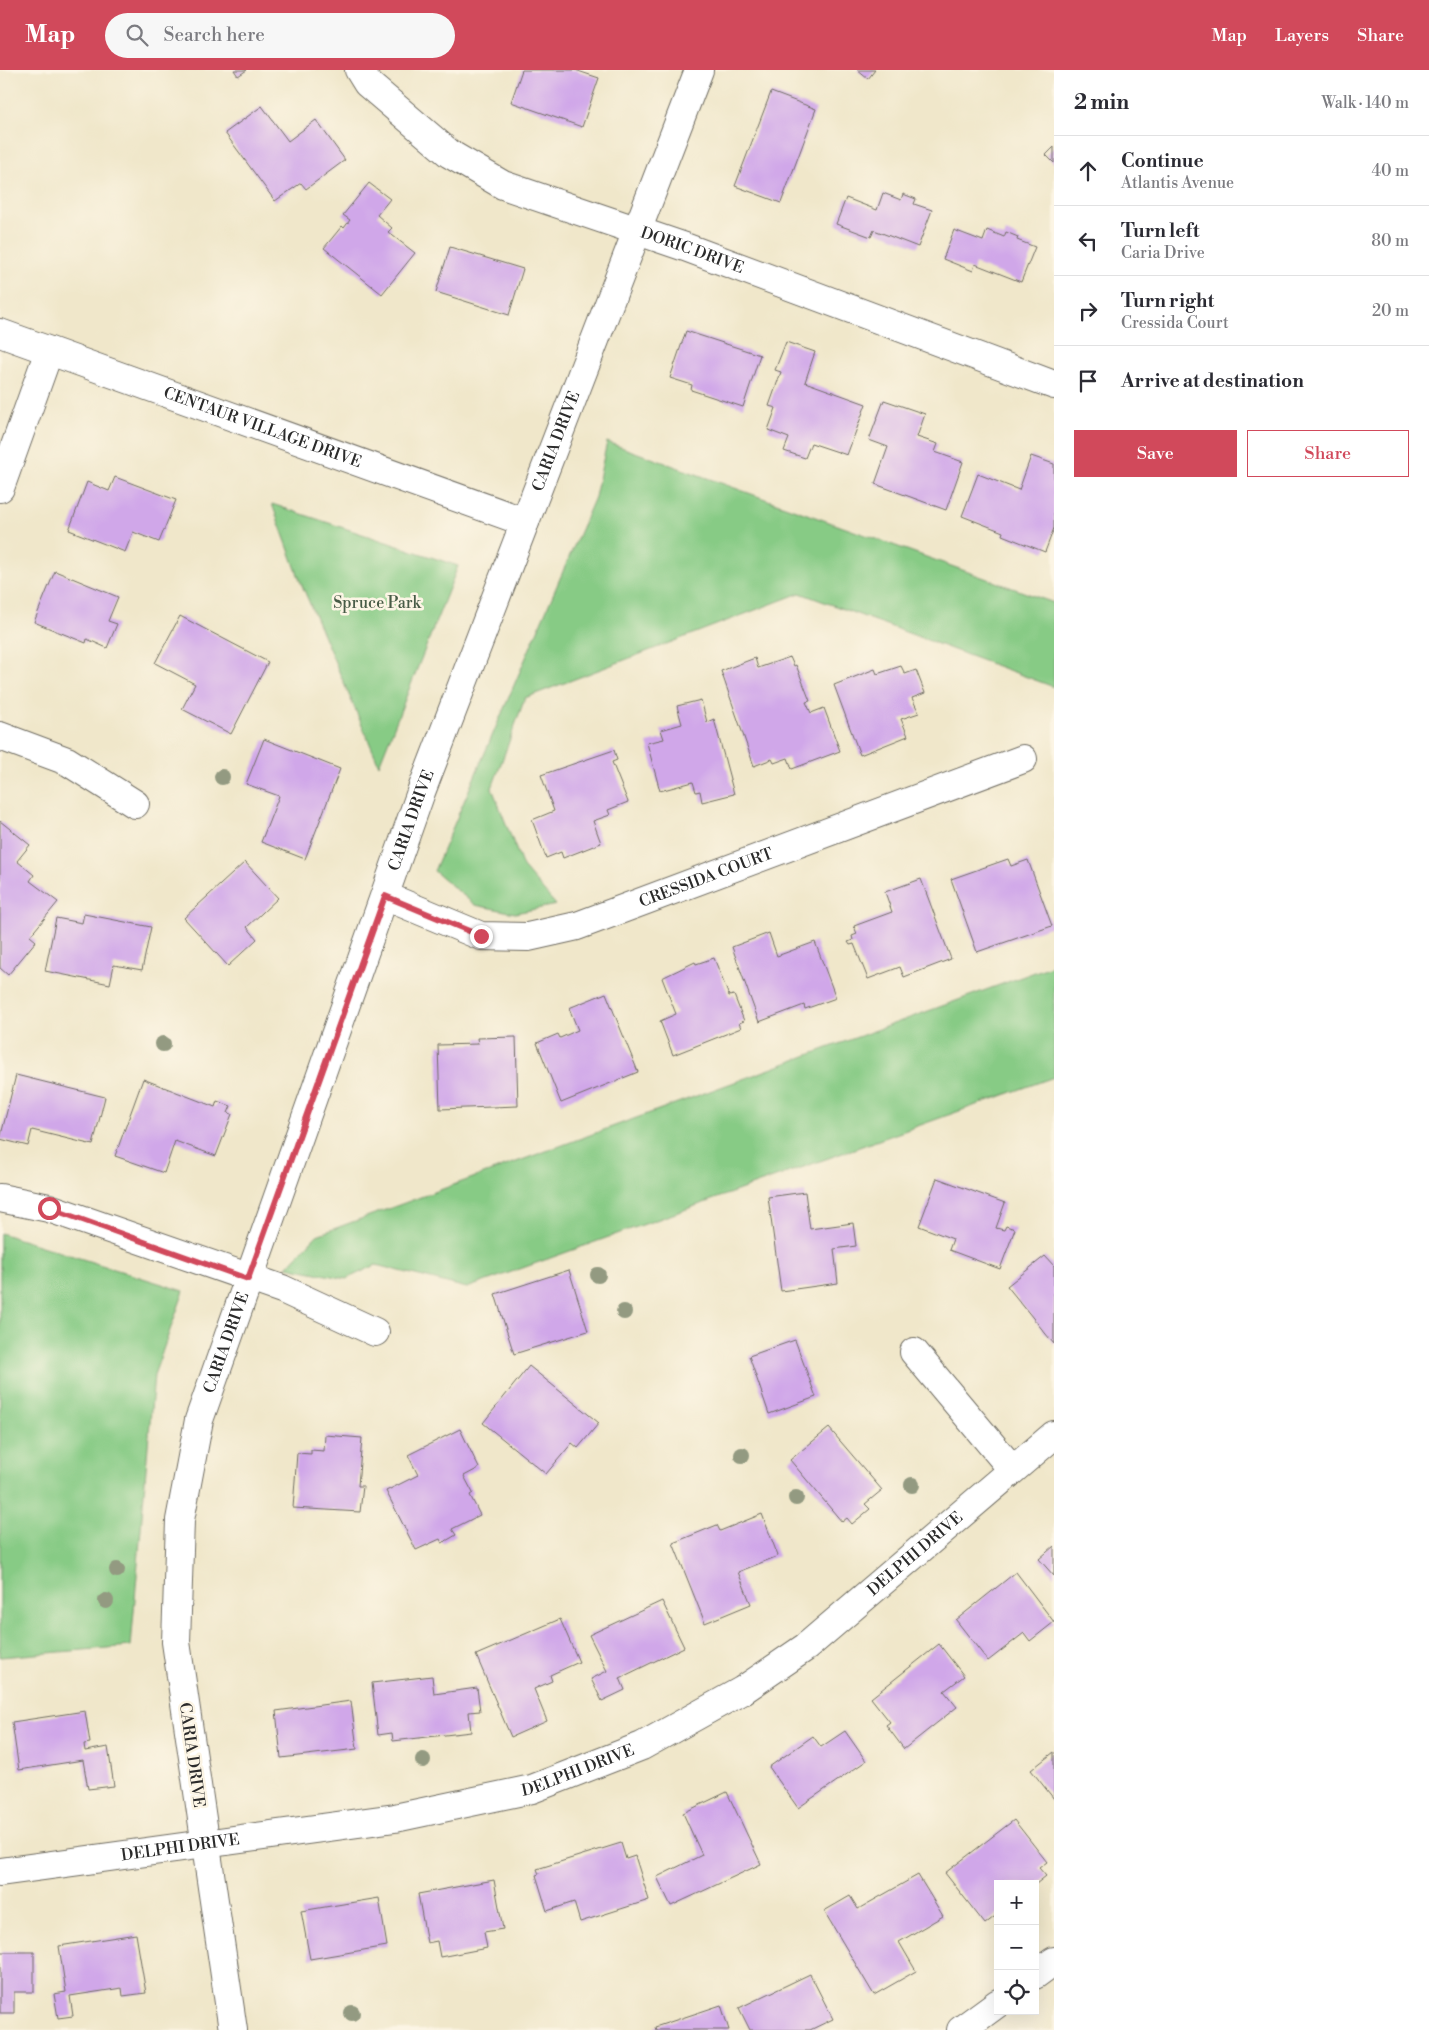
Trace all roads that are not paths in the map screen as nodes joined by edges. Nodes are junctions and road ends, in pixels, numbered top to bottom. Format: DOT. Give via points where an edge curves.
graph roads {
  1 [pos="359,70"];
  2 [pos="699,70"];
  3 [pos="636,231"];
  4 [pos="0,333"];
  5 [pos="49,351"];
  6 [pos="1054,385"];
  7 [pos="0,488"];
  8 [pos="525,522"];
  9 [pos="0,736"];
  10 [pos="1023,759"];
  11 [pos="135,804"];
  12 [pos="385,896"];
  13 [pos="0,1198"];
  14 [pos="248,1279"];
  15 [pos="375,1332"];
  16 [pos="914,1352"];
  17 [pos="1054,1435"];
  18 [pos="1012,1469"];
  19 [pos="205,1843"];
  20 [pos="0,1872"];
  21 [pos="1054,1961"];
  22 [pos="1039,1972"];
  23 [pos="994,2006"];
  24 [pos="233,2030"];
  25 [pos="961,2030"];
  1 -- 3 [label="street, DORIC DRIVE" via="367,83 450,154 503,185"];
  2 -- 3 [label="street, CARIA DRIVE"];
  3 -- 6 [label="street, DORIC DRIVE"];
  3 -- 8 [label="street, CARIA DRIVE"];
  4 -- 5 [label="street, CENTAUR VILLAGE DRIVE"];
  5 -- 7 [label="street"];
  5 -- 8 [label="street, CENTAUR VILLAGE DRIVE"];
  8 -- 12 [label="street, CARIA DRIVE" via="421,792"];
  9 -- 11 [label="street" via="67,761"];
  10 -- 12 [label="street, CRESSIDA COURT" via="577,926 528,937 481,936"];
  12 -- 14 [label="street, CARIA DRIVE"];
  13 -- 14 [label="street" via="49,1208"];
  14 -- 15 [label="street" via="296,1294"];
  14 -- 19 [label="street, CARIA DRIVE" via="199,1420 180,1520 176,1642"];
  16 -- 18 [label="street"];
  17 -- 18 [label="street, DELPHI DRIVE"];
  18 -- 19 [label="street, DELPHI DRIVE" via="806,1648 743,1690 642,1746 532,1789 395,1818"];
  19 -- 20 [label="street, DELPHI DRIVE"];
  19 -- 24 [label="street, CARIA DRIVE"];
  21 -- 22 [label="street"];
  23 -- 25 [label="street"];
}
